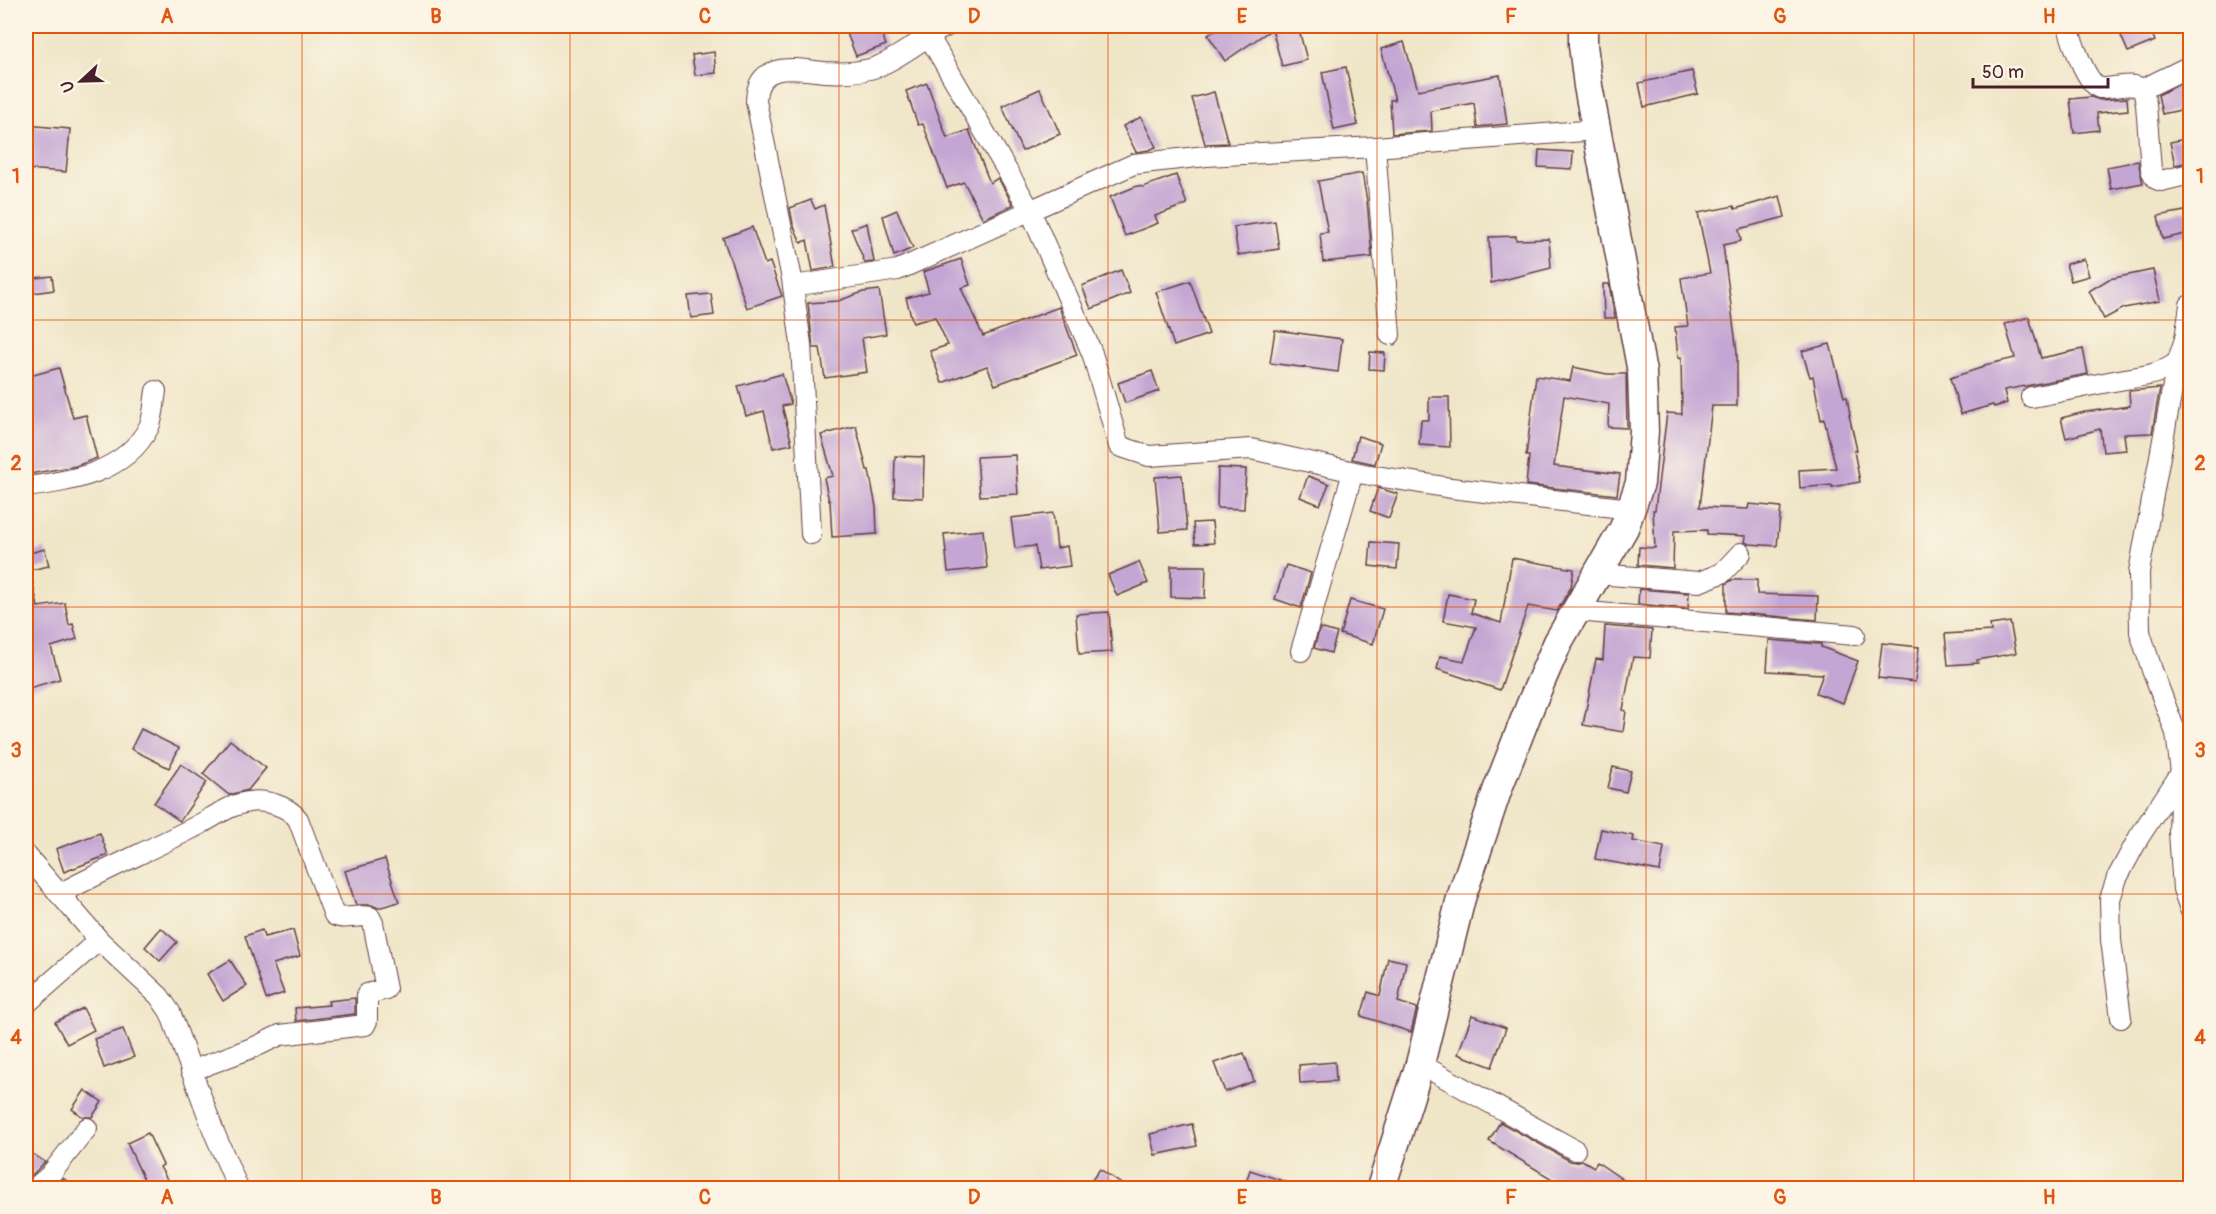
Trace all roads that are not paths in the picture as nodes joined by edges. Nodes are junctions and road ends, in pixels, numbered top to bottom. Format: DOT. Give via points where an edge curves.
graph roads {
  1 [pos="947,26"];
  2 [pos="1583,26"];
  3 [pos="2068,26"];
  4 [pos="928,35"];
  5 [pos="2190,66"];
  6 [pos="2143,89"];
  7 [pos="1597,130"];
  8 [pos="1375,147"];
  9 [pos="2190,174"];
  10 [pos="1030,210"];
  11 [pos="793,286"];
  12 [pos="2190,305"];
  13 [pos="1390,335"];
  14 [pos="2188,336"];
  15 [pos="2177,363"];
  16 [pos="156,391"];
  17 [pos="2031,398"];
  18 [pos="1353,472"];
  19 [pos="26,487"];
  20 [pos="1631,509"];
  21 [pos="811,534"];
  22 [pos="1741,553"];
  23 [pos="1598,574"];
  24 [pos="1576,611"];
  25 [pos="1855,635"];
  26 [pos="1300,651"];
  27 [pos="2181,773"];
  28 [pos="26,855"];
  29 [pos="59,894"];
  30 [pos="2190,909"];
  31 [pos="99,939"];
  32 [pos="26,1004"];
  33 [pos="2121,1018"];
  34 [pos="1419,1064"];
  35 [pos="192,1071"];
  36 [pos="87,1128"];
  37 [pos="1575,1150"];
  38 [pos="35,1188"];
  39 [pos="238,1188"];
  40 [pos="1381,1188"];
  1 -- 4 [label="street"];
  2 -- 7 [label="street"];
  3 -- 6 [label="street" via="2095,86 2134,85"];
  4 -- 10 [label="street"];
  4 -- 11 [label="street" via="880,66 836,72 788,68 771,74 757,89 756,101"];
  5 -- 6 [label="street"];
  6 -- 9 [label="street" via="2153,176 2161,181"];
  7 -- 8 [label="street"];
  7 -- 20 [label="street" via="1642,372 1641,483"];
  8 -- 10 [label="street" via="1134,164"];
  8 -- 13 [label="street"];
  10 -- 11 [label="street" via="898,270"];
  10 -- 18 [label="street" via="1092,353 1119,446 1149,456 1251,449"];
  11 -- 21 [label="street" via="801,344"];
  12 -- 14 [label="street"];
  14 -- 15 [label="street"];
  15 -- 17 [label="street" via="2144,377"];
  15 -- 27 [label="street" via="2139,572 2140,632 2176,733"];
  16 -- 19 [label="street" via="150,425 136,447 118,462 89,475"];
  18 -- 20 [label="street"];
  18 -- 26 [label="street"];
  20 -- 23 [label="street"];
  22 -- 23 [label="street" via="1722,573 1699,582"];
  23 -- 24 [label="street"];
  24 -- 25 [label="street"];
  24 -- 34 [label="street" via="1558,642 1498,788 1461,898"];
  27 -- 30 [label="street" via="2179,832 2183,889"];
  27 -- 33 [label="street" via="2139,837 2110,899"];
  28 -- 29 [label="street"];
  29 -- 31 [label="street"];
  29 -- 35 [label="street" via="242,803 278,805 298,819 334,915 370,917 386,989 367,994 364,1025 280,1035"];
  31 -- 32 [label="street"];
  31 -- 35 [label="street" via="159,996 170,1012"];
  34 -- 37 [label="street"];
  34 -- 40 [label="street"];
  35 -- 39 [label="street"];
  36 -- 38 [label="street"];
}
